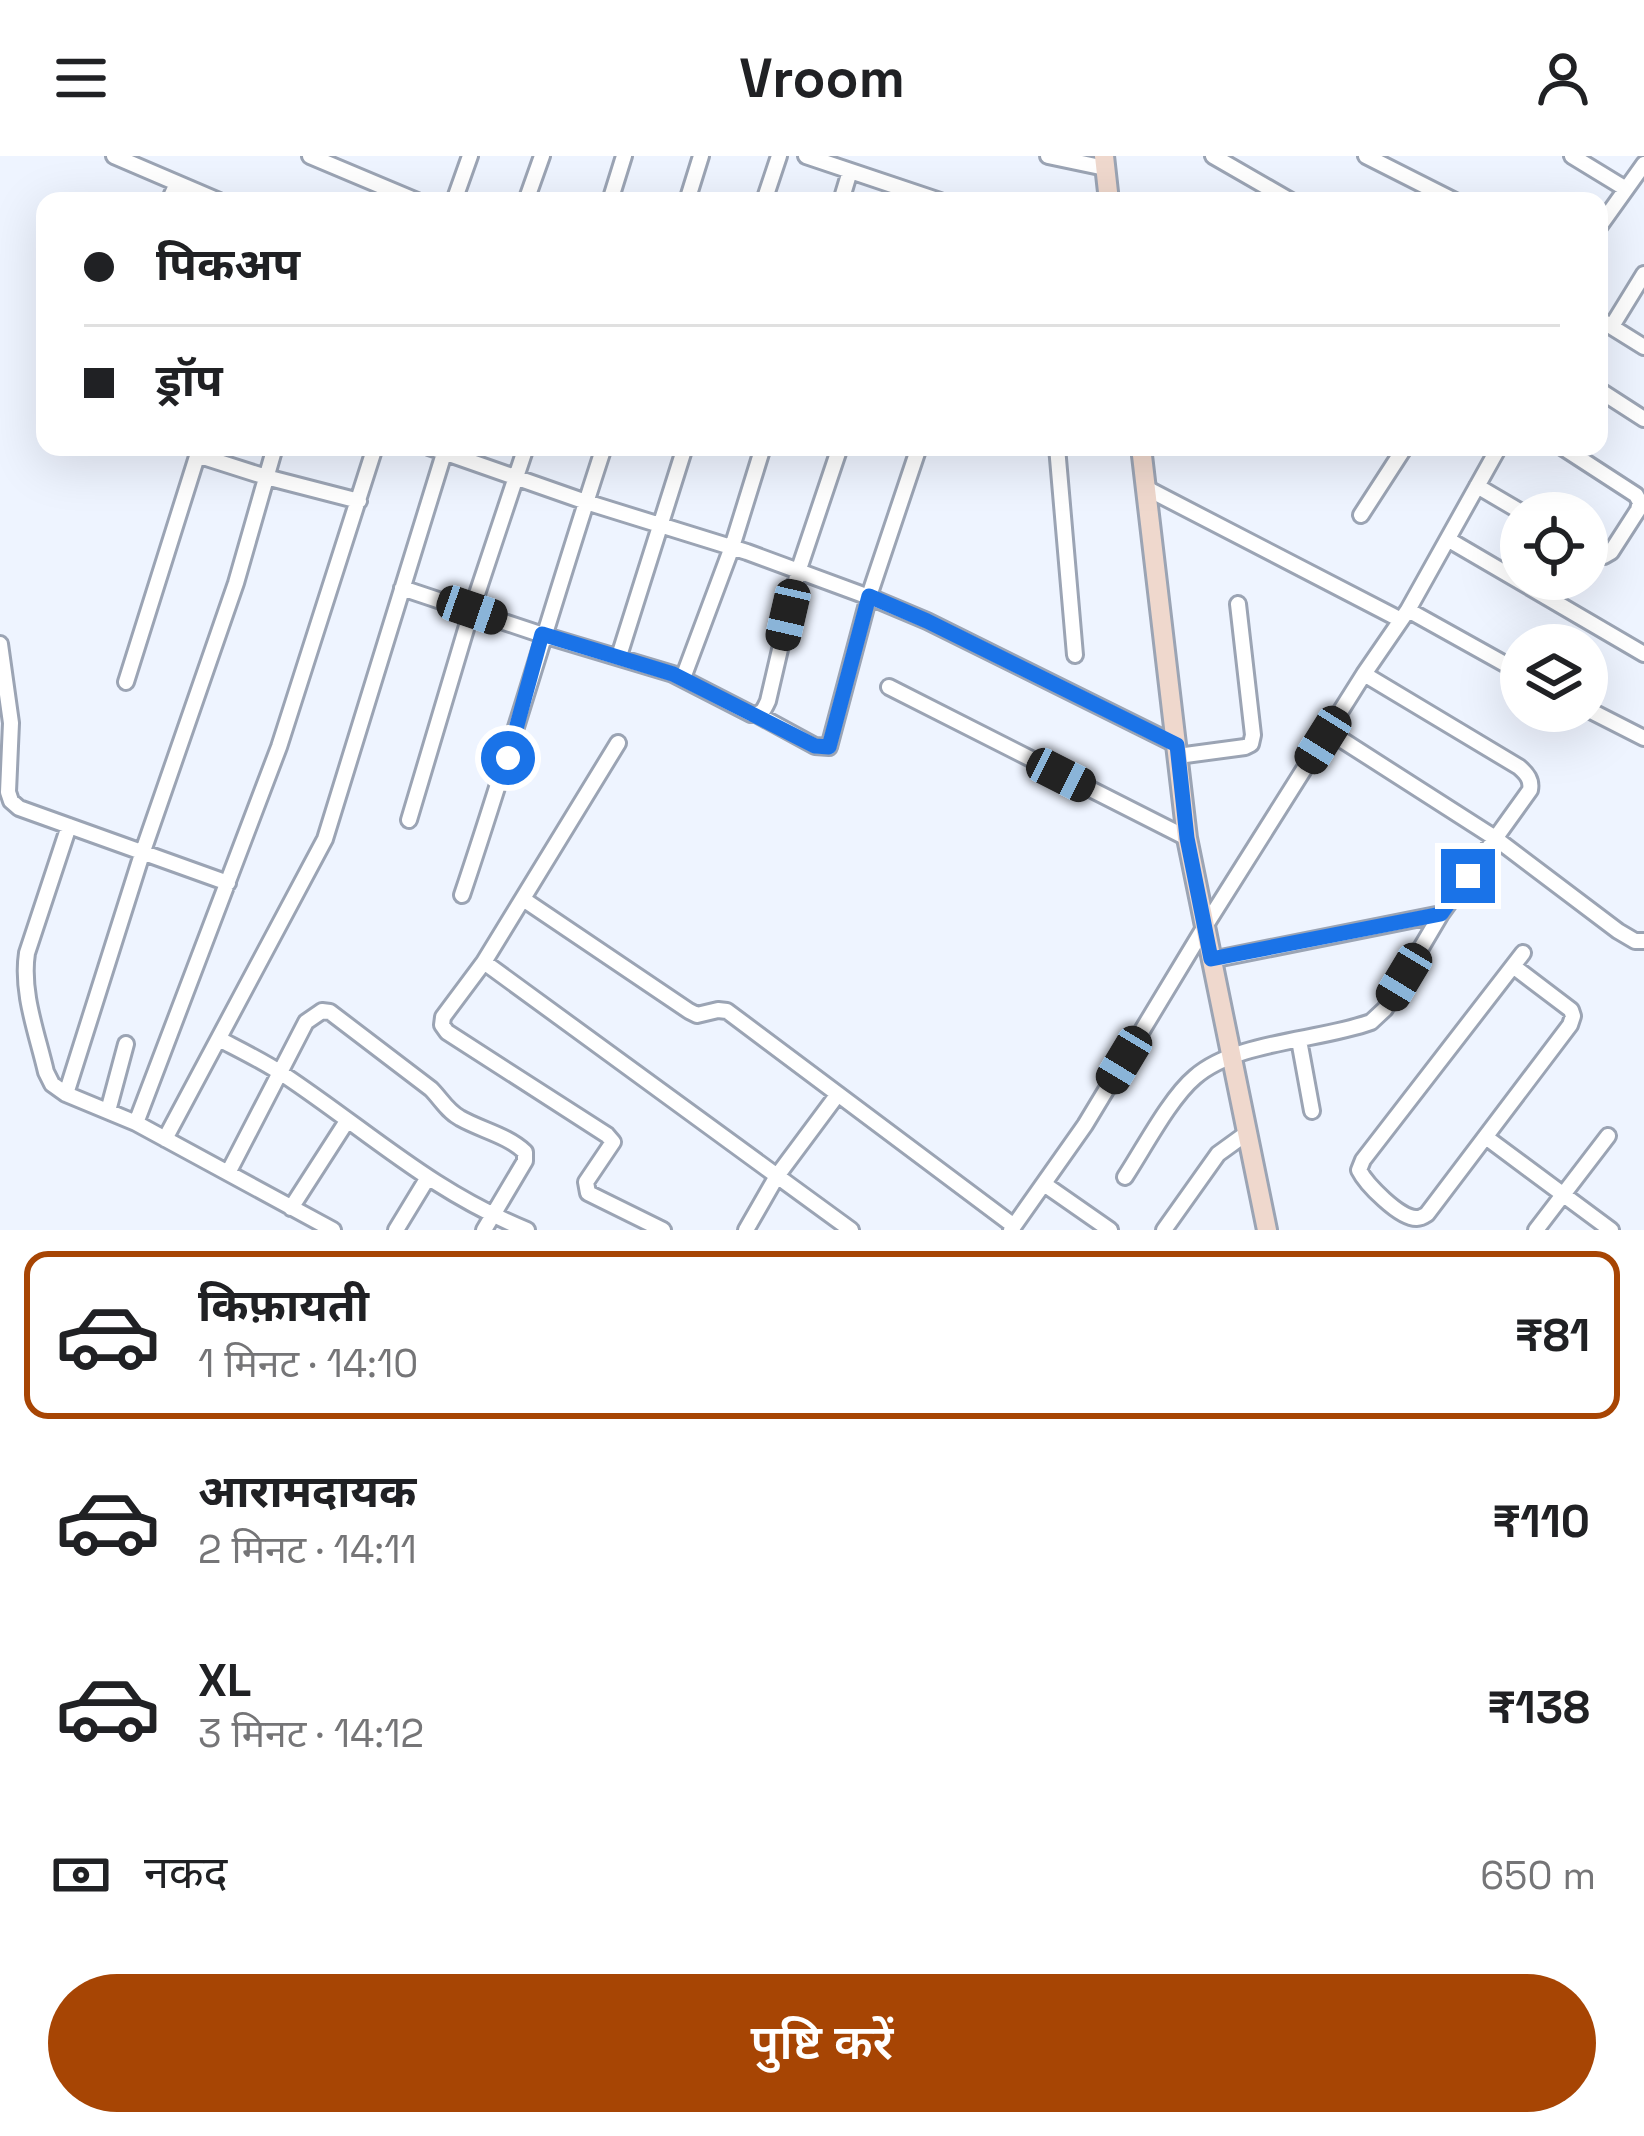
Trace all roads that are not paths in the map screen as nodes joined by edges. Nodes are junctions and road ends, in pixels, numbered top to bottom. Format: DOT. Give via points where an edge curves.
graph roads {
  1 [pos="114,156"];
  2 [pos="310,156"];
  3 [pos="470,156"];
  4 [pos="542,156"];
  5 [pos="624,156"];
  6 [pos="700,156"];
  7 [pos="778,156"];
  8 [pos="806,156"];
  9 [pos="1048,156"];
  10 [pos="1213,156"];
  11 [pos="1366,156"];
  12 [pos="1572,156"];
  13 [pos="1104,162"];
  14 [pos="1644,164"];
  15 [pos="850,171"];
  16 [pos="177,183"];
  17 [pos="1626,189"];
  18 [pos="173,192"];
  19 [pos="198,192"];
  20 [pos="396,192"];
  21 [pos="457,192"];
  22 [pos="529,192"];
  23 [pos="613,192"];
  24 [pos="690,192"];
  25 [pos="767,192"];
  26 [pos="844,192"];
  27 [pos="908,192"];
  28 [pos="1108,192"];
  29 [pos="1275,192"];
  30 [pos="1437,192"];
  31 [pos="1608,214"];
  32 [pos="1644,274"];
  33 [pos="1608,319"];
  34 [pos="1608,323"];
  35 [pos="1644,347"];
  36 [pos="1608,396"];
  37 [pos="1644,418"];
  38 [pos="197,456"];
  39 [pos="211,456"];
  40 [pos="272,456"];
  41 [pos="372,456"];
  42 [pos="438,456"];
  43 [pos="459,456"];
  44 [pos="523,456"];
  45 [pos="601,456"];
  46 [pos="682,456"];
  47 [pos="761,456"];
  48 [pos="837,456"];
  49 [pos="916,456"];
  50 [pos="1059,456"];
  51 [pos="1142,456"];
  52 [pos="1399,456"];
  53 [pos="1494,456"];
  54 [pos="1576,456"];
  55 [pos="515,477"];
  56 [pos="266,478"];
  57 [pos="1477,486"];
  58 [pos="1146,488"];
  59 [pos="1500,500"];
  60 [pos="359,501"];
  61 [pos="586,502"];
  62 [pos="1361,515"];
  63 [pos="661,523"];
  64 [pos="1449,540"];
  65 [pos="732,547"];
  66 [pos="1608,554"];
  67 [pos="798,572"];
  68 [pos="402,588"];
  69 [pos="869,596"];
  70 [pos="1238,604"];
  71 [pos="472,610"];
  72 [pos="1404,615"];
  73 [pos="542,634"];
  74 [pos="0,644"];
  75 [pos="1644,654"];
  76 [pos="1076,655"];
  77 [pos="619,656"];
  78 [pos="1500,663"];
  79 [pos="1364,674"];
  80 [pos="683,678"];
  81 [pos="126,682"];
  82 [pos="889,687"];
  83 [pos="758,715"];
  84 [pos="1608,720"];
  85 [pos="1328,731"];
  86 [pos="1644,738"];
  87 [pos="618,743"];
  88 [pos="1178,750"];
  89 [pos="409,820"];
  90 [pos="69,826"];
  91 [pos="1187,838"];
  92 [pos="1496,838"];
  93 [pos="142,854"];
  94 [pos="228,883"];
  95 [pos="462,895"];
  96 [pos="523,899"];
  97 [pos="1441,914"];
  98 [pos="1204,928"];
  99 [pos="1644,941"];
  100 [pos="1523,953"];
  101 [pos="1211,959"];
  102 [pos="484,962"];
  103 [pos="1513,966"];
  104 [pos="219,1039"];
  105 [pos="1299,1040"];
  106 [pos="126,1045"];
  107 [pos="1230,1055"];
  108 [pos="282,1073"];
  109 [pos="66,1094"];
  110 [pos="838,1094"];
  111 [pos="108,1111"];
  112 [pos="1312,1111"];
  113 [pos="347,1121"];
  114 [pos="136,1123"];
  115 [pos="1247,1133"];
  116 [pos="1608,1136"];
  117 [pos="165,1138"];
  118 [pos="1487,1138"];
  119 [pos="228,1173"];
  120 [pos="777,1176"];
  121 [pos="1125,1177"];
  122 [pos="428,1179"];
  123 [pos="1044,1184"];
  124 [pos="1564,1196"];
  125 [pos="291,1208"];
  126 [pos="489,1223"];
  127 [pos="638,1225"];
  128 [pos="1013,1228"];
  129 [pos="333,1230"];
  130 [pos="396,1230"];
  131 [pos="527,1230"];
  132 [pos="663,1230"];
  133 [pos="746,1230"];
  134 [pos="851,1230"];
  135 [pos="1110,1230"];
  136 [pos="1164,1230"];
  137 [pos="1267,1230"];
  138 [pos="1536,1230"];
  139 [pos="1611,1230"];
  1 -- 16 [label="street"];
  2 -- 20 [label="street"];
  3 -- 21 [label="street"];
  4 -- 22 [label="street"];
  5 -- 23 [label="street"];
  6 -- 24 [label="street"];
  7 -- 25 [label="street"];
  8 -- 15 [label="street"];
  9 -- 13 [label="street"];
  10 -- 29 [label="street"];
  11 -- 30 [label="street"];
  12 -- 17 [label="street"];
  13 -- 28 [label="street"];
  14 -- 17 [label="street"];
  15 -- 26 [label="street"];
  15 -- 27 [label="street"];
  16 -- 18 [label="street"];
  16 -- 19 [label="street"];
  17 -- 31 [label="street"];
  32 -- 33 [label="street"];
  34 -- 35 [label="street"];
  36 -- 37 [label="street"];
  38 -- 81 [label="street"];
  39 -- 56 [label="street"];
  40 -- 56 [label="street"];
  41 -- 60 [label="street"];
  42 -- 68 [label="street"];
  43 -- 55 [label="street"];
  44 -- 55 [label="street"];
  45 -- 61 [label="street"];
  46 -- 63 [label="street"];
  47 -- 65 [label="street"];
  48 -- 67 [label="street"];
  49 -- 69 [label="street"];
  50 -- 76 [label="street"];
  51 -- 58 [label="street"];
  52 -- 62 [label="street"];
  53 -- 57 [label="street"];
  54 -- 66 [label="street" via="1640,502"];
  55 -- 61 [label="street"];
  55 -- 71 [label="street"];
  56 -- 60 [label="street"];
  56 -- 93 [label="street"];
  57 -- 59 [label="street"];
  57 -- 64 [label="street"];
  58 -- 72 [label="street"];
  58 -- 88 [label="street"];
  60 -- 94 [label="street"];
  61 -- 63 [label="street"];
  61 -- 73 [label="street"];
  63 -- 65 [label="street"];
  63 -- 77 [label="street"];
  64 -- 72 [label="street"];
  64 -- 75 [label="street"];
  65 -- 67 [label="street"];
  65 -- 80 [label="street"];
  67 -- 69 [label="street"];
  67 -- 83 [label="street"];
  68 -- 71 [label="street"];
  68 -- 104 [label="street" via="325,839"];
  69 -- 83 [label="street" via="829,747"];
  69 -- 88 [label="street"];
  70 -- 88 [label="street" via="1251,744"];
  71 -- 73 [label="street"];
  71 -- 89 [label="street"];
  72 -- 78 [label="street"];
  72 -- 79 [label="street"];
  73 -- 77 [label="street"];
  73 -- 95 [label="street"];
  74 -- 90 [label="street" via="11,801"];
  77 -- 80 [label="street"];
  79 -- 85 [label="street"];
  79 -- 92 [label="street" via="1527,774 1530,790"];
  80 -- 83 [label="street"];
  82 -- 91 [label="street"];
  84 -- 86 [label="street"];
  85 -- 92 [label="street"];
  85 -- 98 [label="street"];
  87 -- 96 [label="street"];
  88 -- 91 [label="street"];
  90 -- 93 [label="street"];
  90 -- 109 [label="street" via="25,969 46,1072"];
  91 -- 98 [label="street"];
  92 -- 97 [label="street"];
  92 -- 99 [label="street" via="1618,931"];
  93 -- 94 [label="street"];
  93 -- 109 [label="street"];
  94 -- 114 [label="street"];
  96 -- 102 [label="street"];
  96 -- 110 [label="street" via="689,1012 727,1011"];
  97 -- 101 [label="street"];
  97 -- 105 [label="street" via="1372,1022"];
  98 -- 101 [label="street"];
  98 -- 123 [label="street"];
  100 -- 103 [label="street"];
  101 -- 107 [label="street"];
  102 -- 120 [label="street"];
  102 -- 127 [label="street" via="442,1025 607,1135 613,1142 586,1182 588,1193"];
  103 -- 118 [label="street" via="1573,1016"];
  103 -- 118 [label="street" via="1359,1170 1416,1218"];
  104 -- 108 [label="street"];
  104 -- 117 [label="street"];
  105 -- 107 [label="street"];
  105 -- 112 [label="street"];
  106 -- 111 [label="street"];
  107 -- 115 [label="street"];
  107 -- 121 [label="street" via="1185,1087"];
  108 -- 113 [label="street"];
  108 -- 119 [label="street"];
  108 -- 126 [label="street" via="307,1022 330,1012 457,1117 516,1143 524,1162"];
  109 -- 111 [label="street"];
  110 -- 120 [label="street"];
  110 -- 128 [label="street"];
  111 -- 114 [label="street"];
  113 -- 122 [label="street"];
  113 -- 125 [label="street"];
  114 -- 117 [label="street"];
  115 -- 136 [label="street" via="1218,1154"];
  115 -- 137 [label="street"];
  116 -- 124 [label="street"];
  117 -- 119 [label="street"];
  118 -- 124 [label="street"];
  119 -- 125 [label="street"];
  120 -- 133 [label="street"];
  120 -- 134 [label="street"];
  122 -- 126 [label="street"];
  122 -- 130 [label="street"];
  123 -- 128 [label="street"];
  123 -- 135 [label="street"];
  124 -- 138 [label="street"];
  124 -- 139 [label="street"];
  125 -- 129 [label="street"];
  126 -- 131 [label="street"];
  127 -- 132 [label="street"];
}
